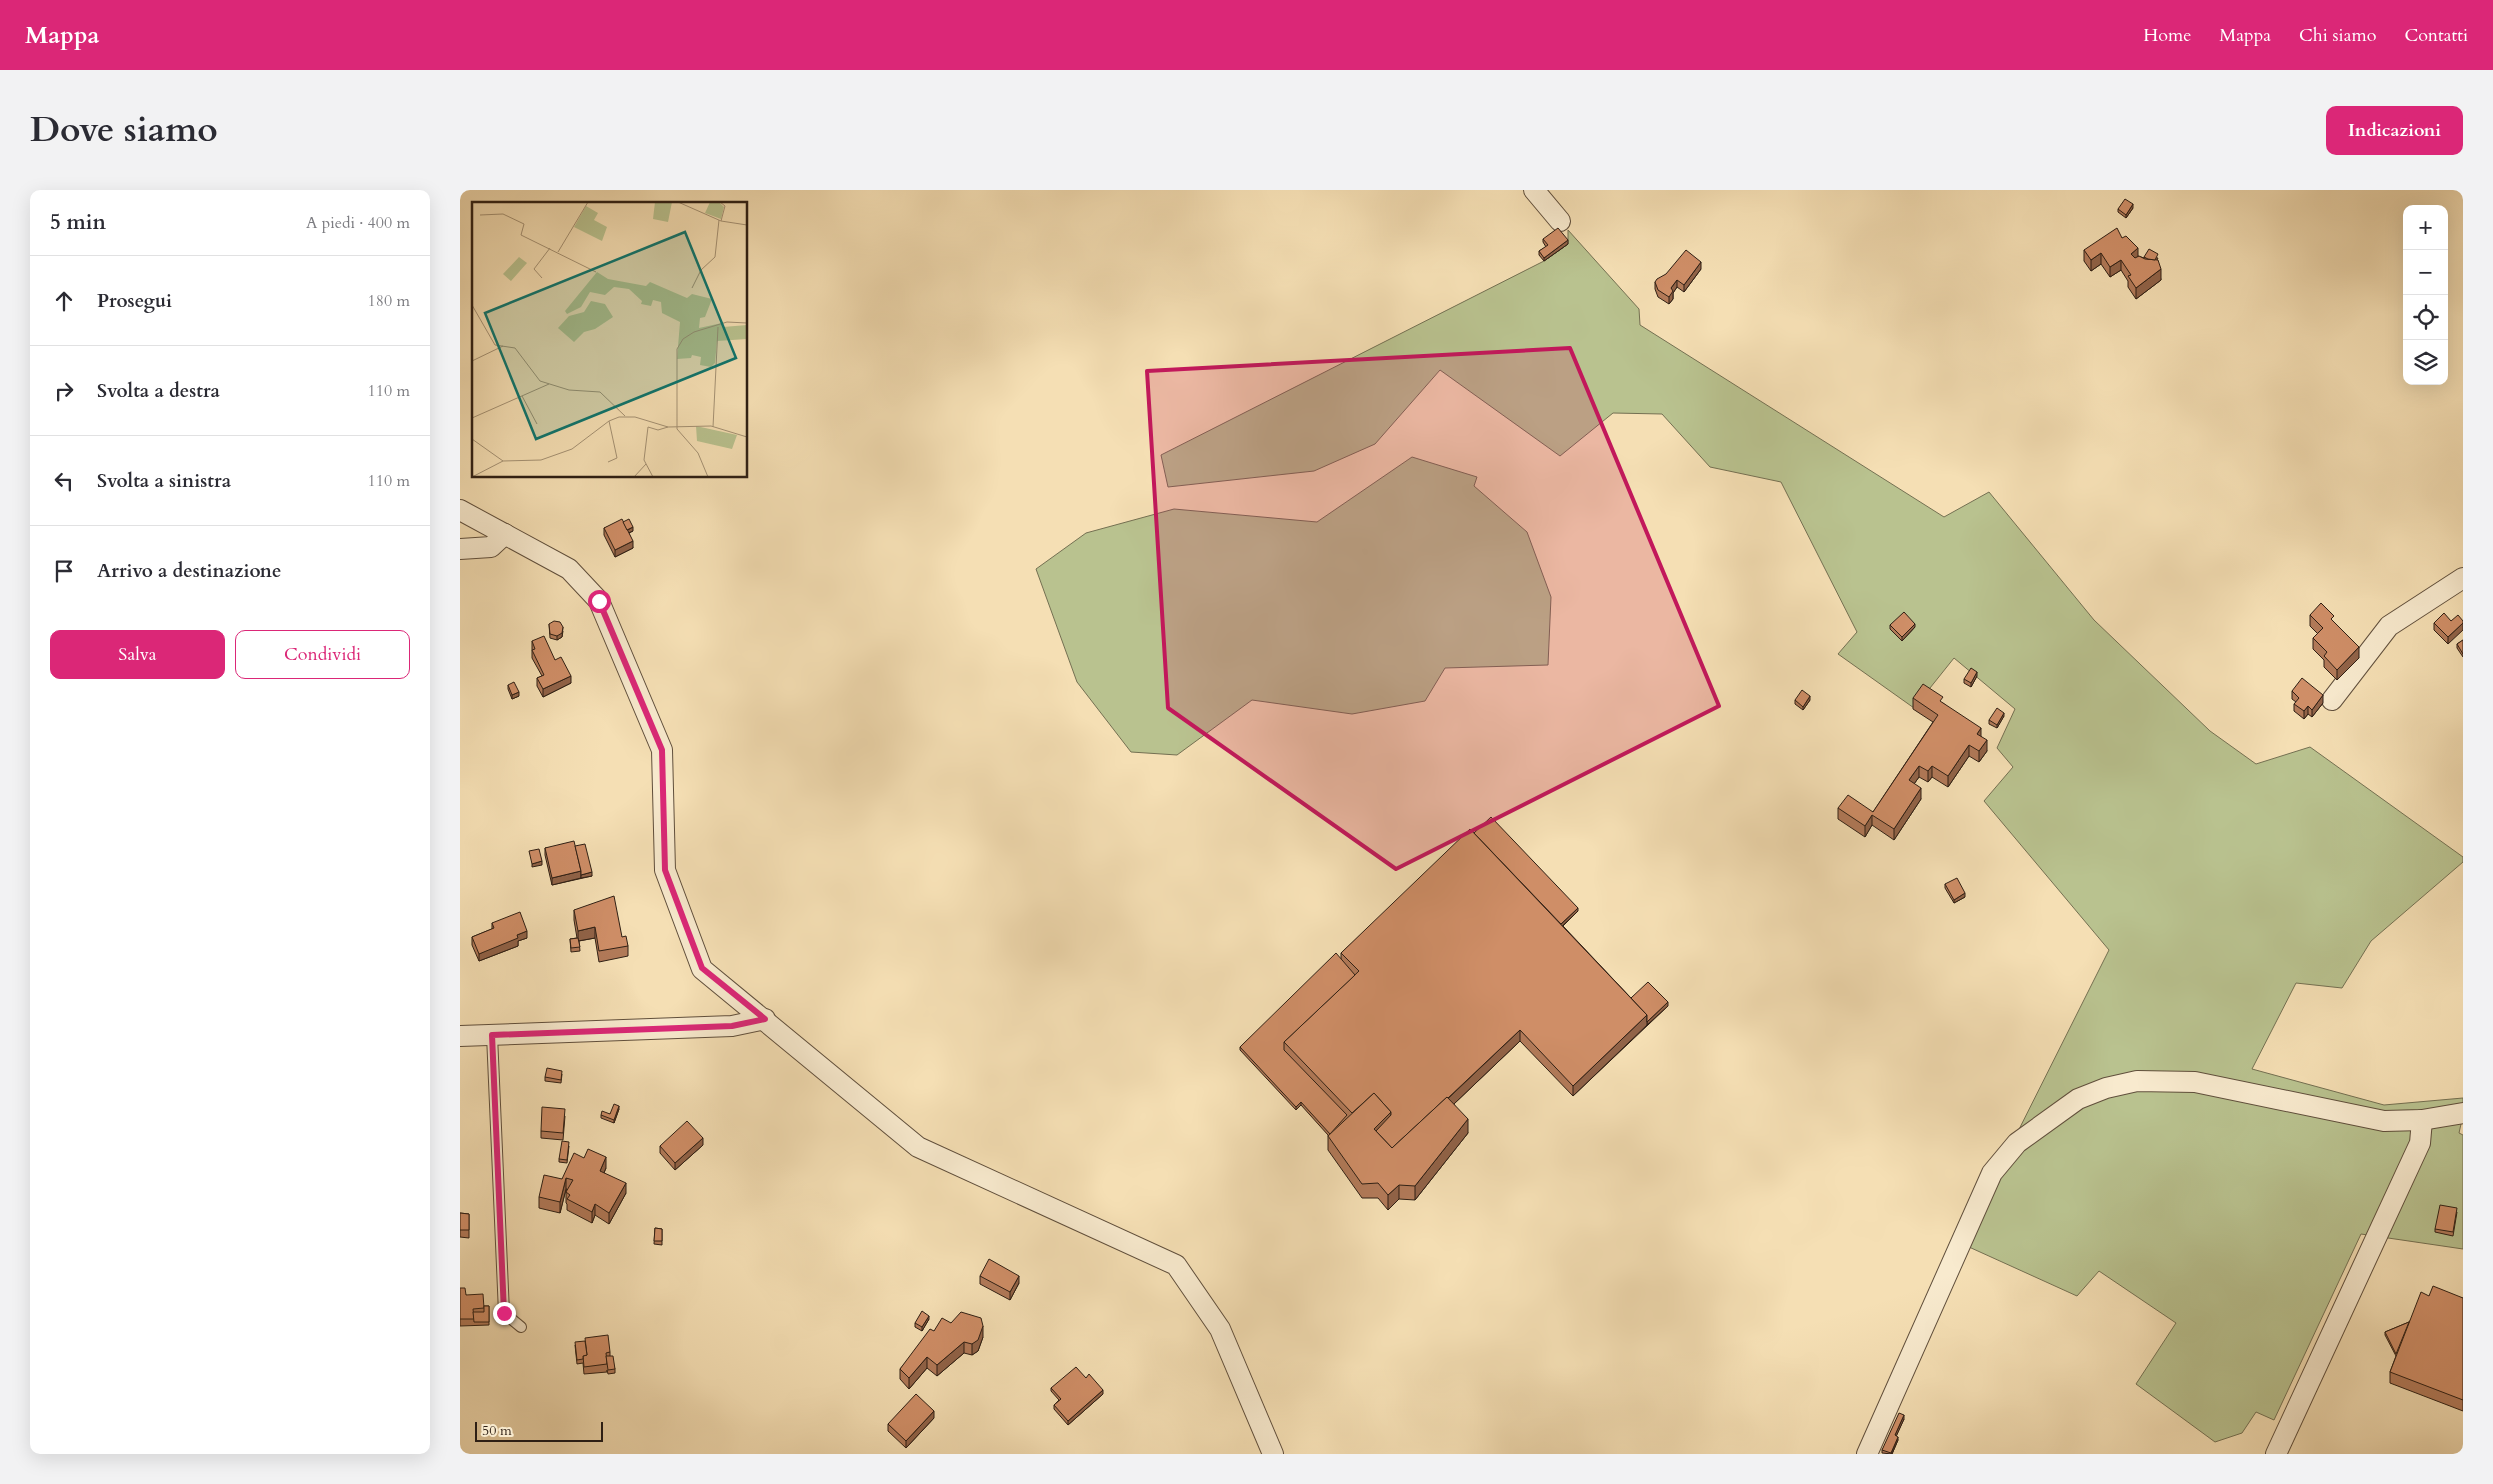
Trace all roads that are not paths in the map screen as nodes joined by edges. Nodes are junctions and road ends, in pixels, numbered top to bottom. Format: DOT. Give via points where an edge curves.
graph roads {
  1 [pos="1534,190"];
  2 [pos="1560,221"];
  3 [pos="460,510"];
  4 [pos="505,534"];
  5 [pos="460,549"];
  6 [pos="2463,578"];
  7 [pos="2332,700"];
  8 [pos="765,1019"];
  9 [pos="492,1035"];
  10 [pos="460,1036"];
  11 [pos="2463,1114"];
  12 [pos="2422,1120"];
  13 [pos="521,1327"];
  14 [pos="1272,1454"];
  15 [pos="1867,1454"];
  16 [pos="2276,1454"];
  1 -- 2 [label="street"];
  3 -- 4 [label="street"];
  4 -- 5 [label="street" via="491,547"];
  4 -- 8 [label="street" via="569,569 599,601 662,750 665,870 702,968"];
  6 -- 7 [label="street" via="2389,626"];
  8 -- 9 [label="street" via="732,1026"];
  8 -- 14 [label="street" via="918,1147 1176,1266 1220,1329"];
  9 -- 10 [label="street"];
  9 -- 13 [label="lane" via="504,1313"];
  11 -- 12 [label="street"];
  12 -- 15 [label="street" via="2384,1121 2195,1082 2137,1081 2078,1099 2017,1143 1992,1173"];
  12 -- 16 [label="street" via="2420,1143"];
}
